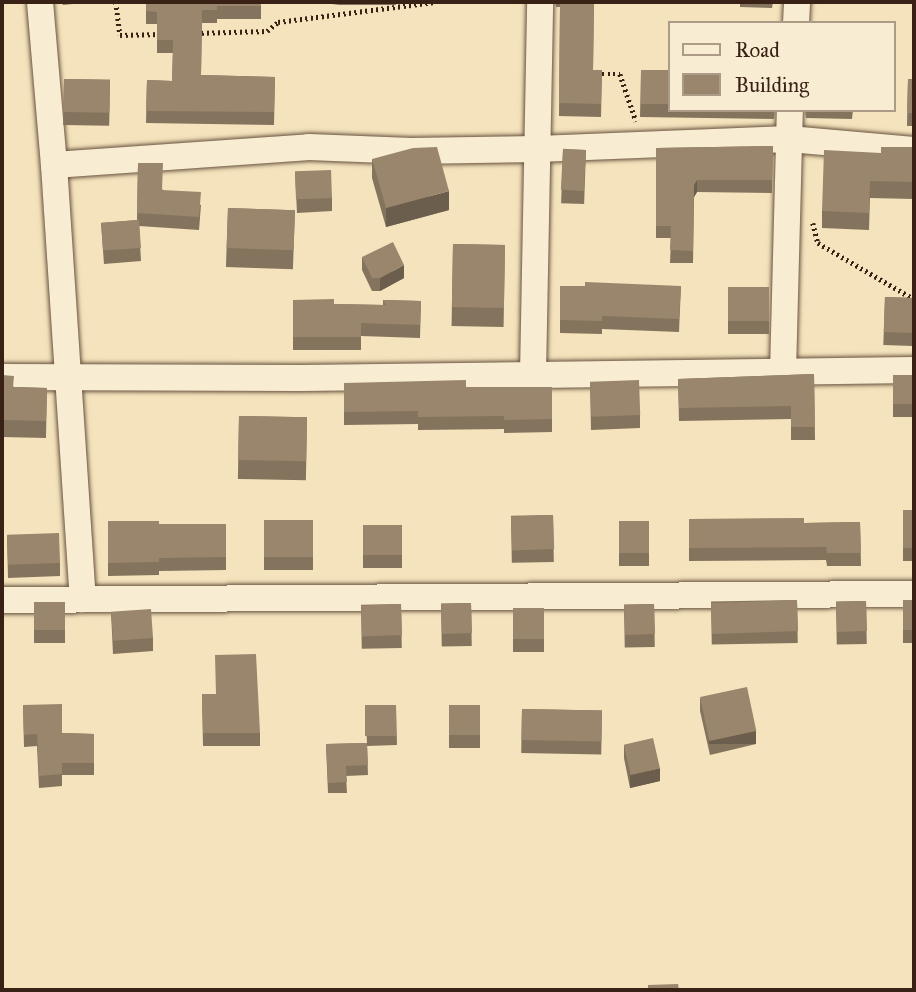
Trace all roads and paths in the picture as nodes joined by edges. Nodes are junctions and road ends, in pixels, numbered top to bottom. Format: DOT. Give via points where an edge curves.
graph roads {
  1 [pos="40,2"];
  2 [pos="116,2"];
  3 [pos="435,2"];
  4 [pos="540,2"];
  5 [pos="797,2"];
  6 [pos="796,21"];
  7 [pos="174,33"];
  8 [pos="187,33"];
  9 [pos="790,112"];
  10 [pos="789,139"];
  11 [pos="538,149"];
  12 [pos="914,149"];
  13 [pos="54,165"];
  14 [pos="914,370"];
  15 [pos="783,372"];
  16 [pos="533,375"];
  17 [pos="2,377"];
  18 [pos="68,378"];
  19 [pos="914,594"];
  20 [pos="83,599"];
  21 [pos="2,600"];
  1 -- 13 [label="street"];
  2 -- 7 [label="path" via="120,35"];
  3 -- 8 [label="path" via="278,22 267,31"];
  4 -- 11 [label="street"];
  5 -- 6 [label="street"];
  9 -- 10 [label="street"];
  10 -- 11 [label="street"];
  10 -- 12 [label="street"];
  10 -- 15 [label="street"];
  11 -- 13 [label="street" via="309,148"];
  11 -- 16 [label="street"];
  13 -- 18 [label="street"];
  14 -- 15 [label="street"];
  15 -- 16 [label="street"];
  16 -- 18 [label="street"];
  17 -- 18 [label="street"];
  18 -- 20 [label="street"];
  19 -- 20 [label="street"];
  20 -- 21 [label="street"];
}
